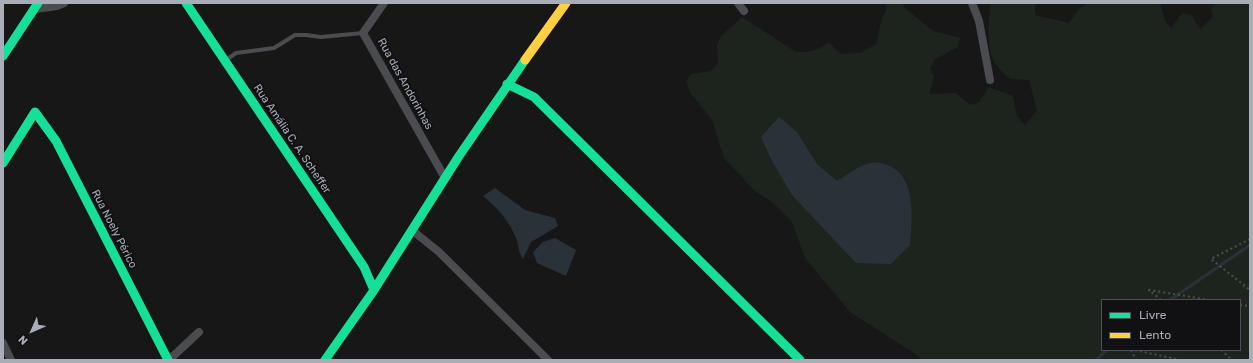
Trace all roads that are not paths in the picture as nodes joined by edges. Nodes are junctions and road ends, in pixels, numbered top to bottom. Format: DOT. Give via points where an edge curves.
graph roads {
  1 [pos="64,3"];
  2 [pos="186,3"];
  3 [pos="384,3"];
  4 [pos="566,3"];
  5 [pos="738,3"];
  6 [pos="972,3"];
  7 [pos="34,6"];
  8 [pos="744,11"];
  9 [pos="363,33"];
  10 [pos="3,56"];
  11 [pos="225,60"];
  12 [pos="990,80"];
  13 [pos="507,84"];
  14 [pos="3,163"];
  15 [pos="445,178"];
  16 [pos="413,231"];
  17 [pos="374,290"];
  18 [pos="199,332"];
  19 [pos="3,343"];
  20 [pos="12,360"];
  21 [pos="169,360"];
  22 [pos="325,360"];
  23 [pos="548,360"];
  24 [pos="800,360"];
  1 -- 7 [label="street" via="57,6"];
  2 -- 11 [label="main road, Rua Amália C. A. Scheffer"];
  3 -- 9 [label="street, Rua das Andorinhas"];
  4 -- 13 [label="main road"];
  5 -- 8 [label="street"];
  6 -- 12 [label="street" via="979,21"];
  7 -- 10 [label="main road"];
  9 -- 11 [label="lane" via="321,37 295,35 274,48 236,53"];
  9 -- 15 [label="street, Rua das Andorinhas"];
  11 -- 17 [label="main road, Rua Amália C. A. Scheffer" via="364,267"];
  13 -- 15 [label="main road"];
  13 -- 24 [label="main road" via="534,97"];
  14 -- 21 [label="main road, Rua Noely Périco" via="35,112 56,141"];
  15 -- 16 [label="main road"];
  16 -- 17 [label="main road"];
  16 -- 23 [label="street" via="439,252"];
  17 -- 22 [label="main road"];
  18 -- 21 [label="street"];
  19 -- 20 [label="street"];
}
